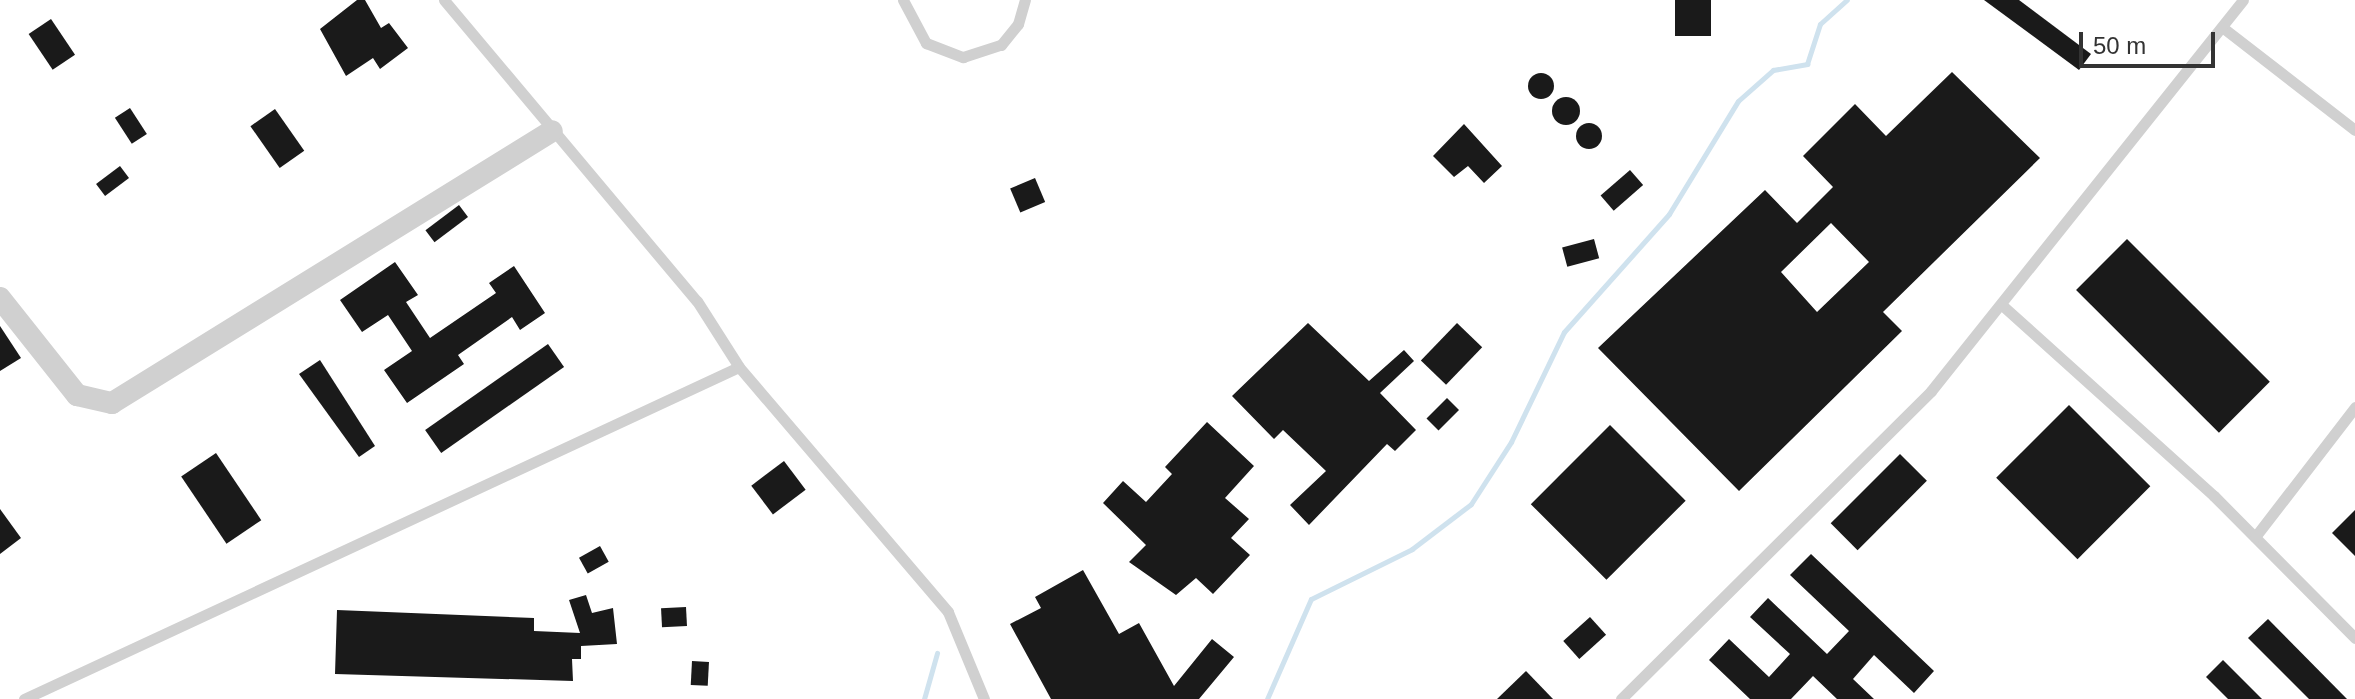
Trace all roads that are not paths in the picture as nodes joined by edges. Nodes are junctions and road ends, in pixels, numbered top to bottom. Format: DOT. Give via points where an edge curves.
graph roads {
  1 [pos="444,0"];
  2 [pos="903,0"];
  3 [pos="1025,0"];
  4 [pos="2243,0"];
  5 [pos="2222,27"];
  6 [pos="2355,130"];
  7 [pos="552,131"];
  8 [pos="0,298"];
  9 [pos="2003,306"];
  10 [pos="739,367"];
  11 [pos="2355,407"];
  12 [pos="2255,537"];
  13 [pos="2355,638"];
  14 [pos="24,699"];
  15 [pos="984,699"];
  16 [pos="1621,699"];
  1 -- 7 [label="lane"];
  2 -- 3 [label="lane" via="926,43 963,57 1001,45 1018,24"];
  4 -- 5 [label="lane"];
  5 -- 6 [label="lane"];
  5 -- 9 [label="lane"];
  7 -- 8 [label="street" via="112,403 77,395"];
  7 -- 10 [label="lane" via="697,301"];
  9 -- 12 [label="lane"];
  9 -- 16 [label="lane" via="1931,391"];
  10 -- 14 [label="lane"];
  10 -- 15 [label="lane" via="948,612"];
  11 -- 12 [label="lane"];
  12 -- 13 [label="lane"];
}
